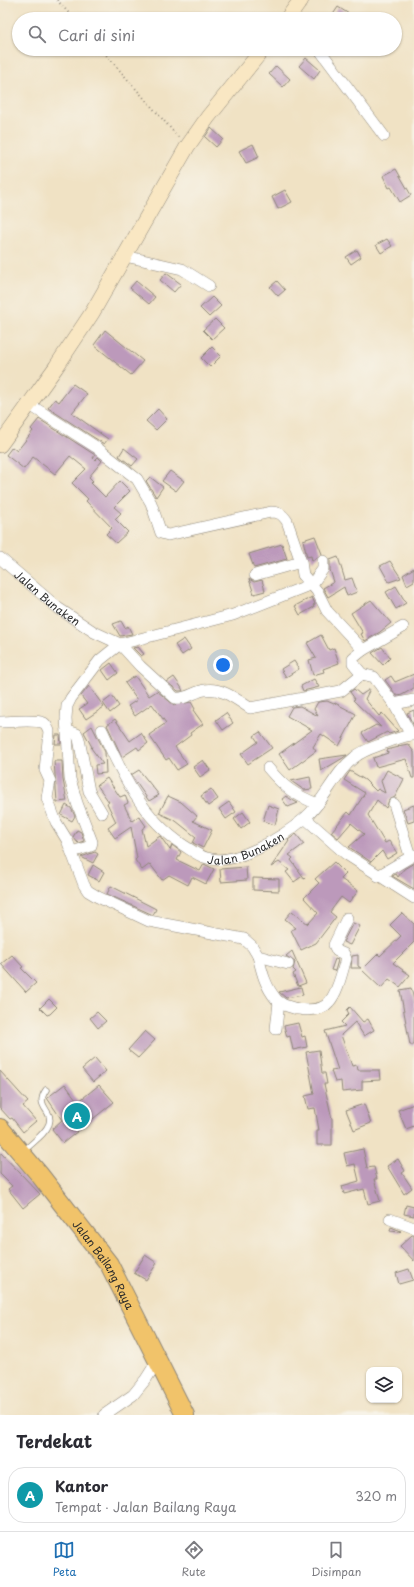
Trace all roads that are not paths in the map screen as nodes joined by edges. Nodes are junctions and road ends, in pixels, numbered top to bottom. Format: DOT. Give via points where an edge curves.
graph roads {
  1 [pos="302,0"];
  2 [pos="295,12"];
  3 [pos="257,56"];
  4 [pos="324,56"];
  5 [pos="384,136"];
  6 [pos="125,256"];
  7 [pos="209,286"];
  8 [pos="30,405"];
  9 [pos="0,445"];
  10 [pos="0,558"];
  11 [pos="323,560"];
  12 [pos="301,562"];
  13 [pos="255,575"];
  14 [pos="312,584"];
  15 [pos="403,627"];
  16 [pos="120,644"];
  17 [pos="363,650"];
  18 [pos="362,674"];
  19 [pos="414,700"];
  20 [pos="394,704"];
  21 [pos="0,722"];
  22 [pos="102,730"];
  23 [pos="68,731"];
  24 [pos="412,734"];
  25 [pos="268,768"];
  26 [pos="318,804"];
  27 [pos="394,804"];
  28 [pos="102,813"];
  29 [pos="305,818"];
  30 [pos="72,852"];
  31 [pos="412,856"];
  32 [pos="378,876"];
  33 [pos="414,898"];
  34 [pos="347,918"];
  35 [pos="258,956"];
  36 [pos="288,964"];
  37 [pos="279,1002"];
  38 [pos="276,1029"];
  39 [pos="46,1090"];
  40 [pos="1,1130"];
  41 [pos="22,1153"];
  42 [pos="390,1219"];
  43 [pos="414,1228"];
  44 [pos="158,1360"];
  45 [pos="104,1415"];
  46 [pos="185,1415"];
  1 -- 2 [label="main road"];
  3 -- 6 [label="main road" via="186,147"];
  4 -- 5 [label="street"];
  6 -- 7 [label="street" via="182,269"];
  6 -- 8 [label="main road" via="74,340"];
  8 -- 9 [label="main road"];
  8 -- 12 [label="street" via="96,447 137,479 151,504 161,533 168,535 278,512 287,521"];
  10 -- 16 [label="street, Jalan Bunaken" via="58,608 94,632"];
  11 -- 14 [label="street" via="323,569"];
  12 -- 13 [label="street"];
  12 -- 14 [label="street" via="303,575"];
  14 -- 16 [label="street" via="245,611"];
  14 -- 17 [label="street" via="327,611"];
  15 -- 17 [label="street"];
  16 -- 18 [label="street, Jalan Bunaken" via="176,698 180,699 205,690 215,690 228,694 250,708 340,692"];
  16 -- 23 [label="street" via="100,660 67,706"];
  17 -- 18 [label="street" via="352,660"];
  18 -- 20 [label="street" via="374,678"];
  19 -- 20 [label="street"];
  20 -- 24 [label="street"];
  21 -- 30 [label="street" via="37,722 47,727 49,731 45,770 50,781 47,798"];
  22 -- 29 [label="street, Jalan Bunaken" via="123,776 149,814 165,832 207,858 222,860 242,855 273,840"];
  23 -- 28 [label="street" via="76,734 79,739 89,791"];
  23 -- 30 [label="street" via="70,779 92,842 91,846"];
  24 -- 26 [label="street, Jalan Bunaken" via="355,756"];
  25 -- 26 [label="street" via="282,785 299,797"];
  26 -- 29 [label="street, Jalan Bunaken"];
  27 -- 31 [label="street"];
  29 -- 32 [label="street" via="346,854"];
  30 -- 35 [label="street" via="84,885 98,897 149,921 244,939"];
  31 -- 32 [label="street"];
  32 -- 33 [label="street"];
  34 -- 37 [label="street" via="334,946 346,959 329,1002 321,1008 301,1010"];
  35 -- 36 [label="street"];
  35 -- 37 [label="street" via="266,984"];
  37 -- 38 [label="street"];
  39 -- 41 [label="lane" via="42,1095 42,1101 50,1118 49,1125"];
  40 -- 41 [label="highway, Jalan Bailang Raya"];
  41 -- 44 [label="highway, Jalan Bailang Raya" via="109,1264"];
  42 -- 43 [label="street"];
  44 -- 45 [label="street" via="133,1395"];
  44 -- 46 [label="highway, Jalan Bailang Raya"];
}
